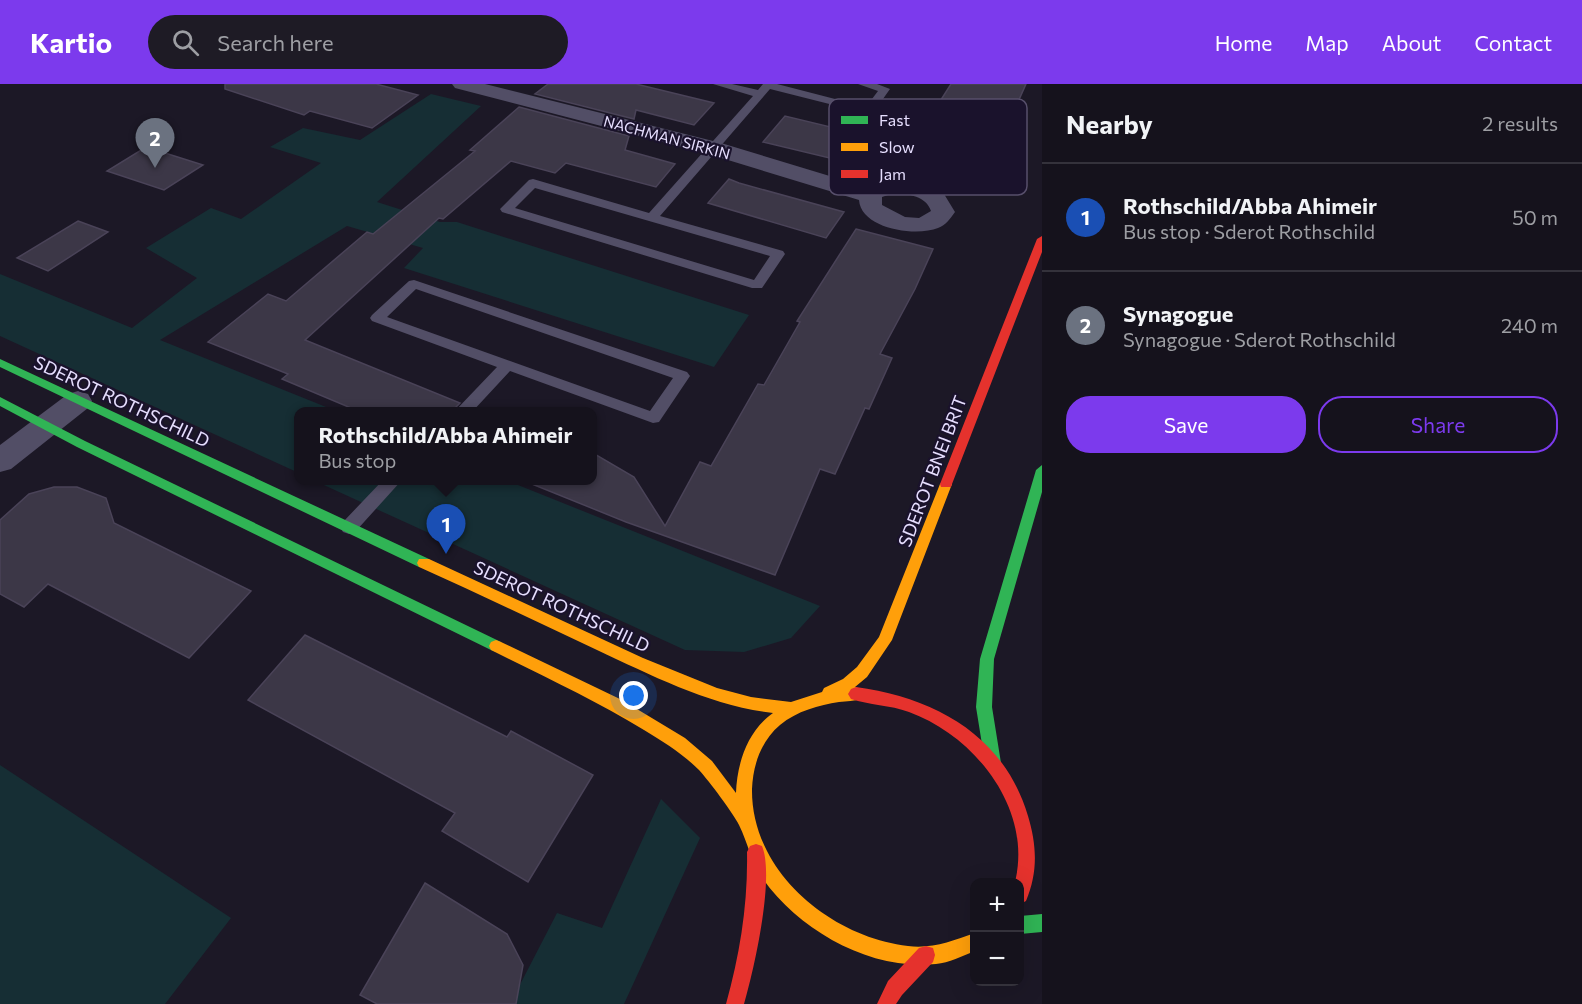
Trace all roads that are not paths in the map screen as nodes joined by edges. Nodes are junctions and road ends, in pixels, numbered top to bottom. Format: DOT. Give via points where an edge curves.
graph roads {
  1 [pos="718,84"];
  2 [pos="863,84"];
  3 [pos="477,86"];
  4 [pos="766,88"];
  5 [pos="878,99"];
  6 [pos="829,102"];
  7 [pos="713,148"];
  8 [pos="829,183"];
  9 [pos="867,195"];
  10 [pos="870,196"];
  11 [pos="651,217"];
  12 [pos="1042,238"];
  13 [pos="0,363"];
  14 [pos="507,365"];
  15 [pos="0,401"];
  16 [pos="78,401"];
  17 [pos="466,407"];
  18 [pos="46,425"];
  19 [pos="0,461"];
  20 [pos="1042,470"];
  21 [pos="389,485"];
  22 [pos="349,527"];
  23 [pos="828,694"];
  24 [pos="789,708"];
  25 [pos="993,763"];
  26 [pos="744,818"];
  27 [pos="1027,836"];
  28 [pos="756,852"];
  29 [pos="1041,854"];
  30 [pos="1024,880"];
  31 [pos="1042,923"];
  32 [pos="1024,925"];
  33 [pos="970,945"];
  34 [pos="926,955"];
  35 [pos="735,1004"];
  36 [pos="886,1004"];
  1 -- 4 [label="lane"];
  2 -- 5 [label="lane" via="885,89"];
  3 -- 7 [label="street, NACHMAN SIRKIN"];
  4 -- 6 [label="lane"];
  4 -- 7 [label="lane"];
  7 -- 8 [label="street, NACHMAN SIRKIN"];
  7 -- 11 [label="lane"];
  9 -- 10 [label="street, NACHMAN SIRKIN"];
  11 -- 11 [label="lane" via="533,183 506,209 757,285 778,254"];
  12 -- 23 [label="main road, SDEROT BNEI BRIT" via="885,640 874,661 850,684"];
  13 -- 16 [label="main road, SDEROT ROTHSCHILD"];
  14 -- 14 [label="lane" via="653,418 682,376 414,284 377,318"];
  14 -- 17 [label="lane"];
  15 -- 18 [label="main road"];
  16 -- 18 [label="street"];
  16 -- 22 [label="main road, SDEROT ROTHSCHILD"];
  18 -- 19 [label="street"];
  18 -- 26 [label="main road" via="617,705 679,743 706,765"];
  20 -- 25 [label="main road" via="987,659 984,707"];
  21 -- 22 [label="lane"];
  22 -- 24 [label="main road, SDEROT ROTHSCHILD" via="638,662 751,704"];
  23 -- 24 [label="main road"];
  23 -- 25 [label="main road" via="870,693 915,705 958,729"];
  24 -- 26 [label="main road" via="766,726 750,752 742,783"];
  25 -- 27 [label="main road" via="1009,786"];
  26 -- 28 [label="main road"];
  27 -- 29 [label="main road"];
  27 -- 30 [label="main road"];
  28 -- 34 [label="main road" via="778,886 808,915 845,938 886,951"];
  28 -- 35 [label="main road" via="758,885 753,941"];
  31 -- 32 [label="main road"];
  33 -- 34 [label="main road"];
  34 -- 36 [label="main road"];
}
